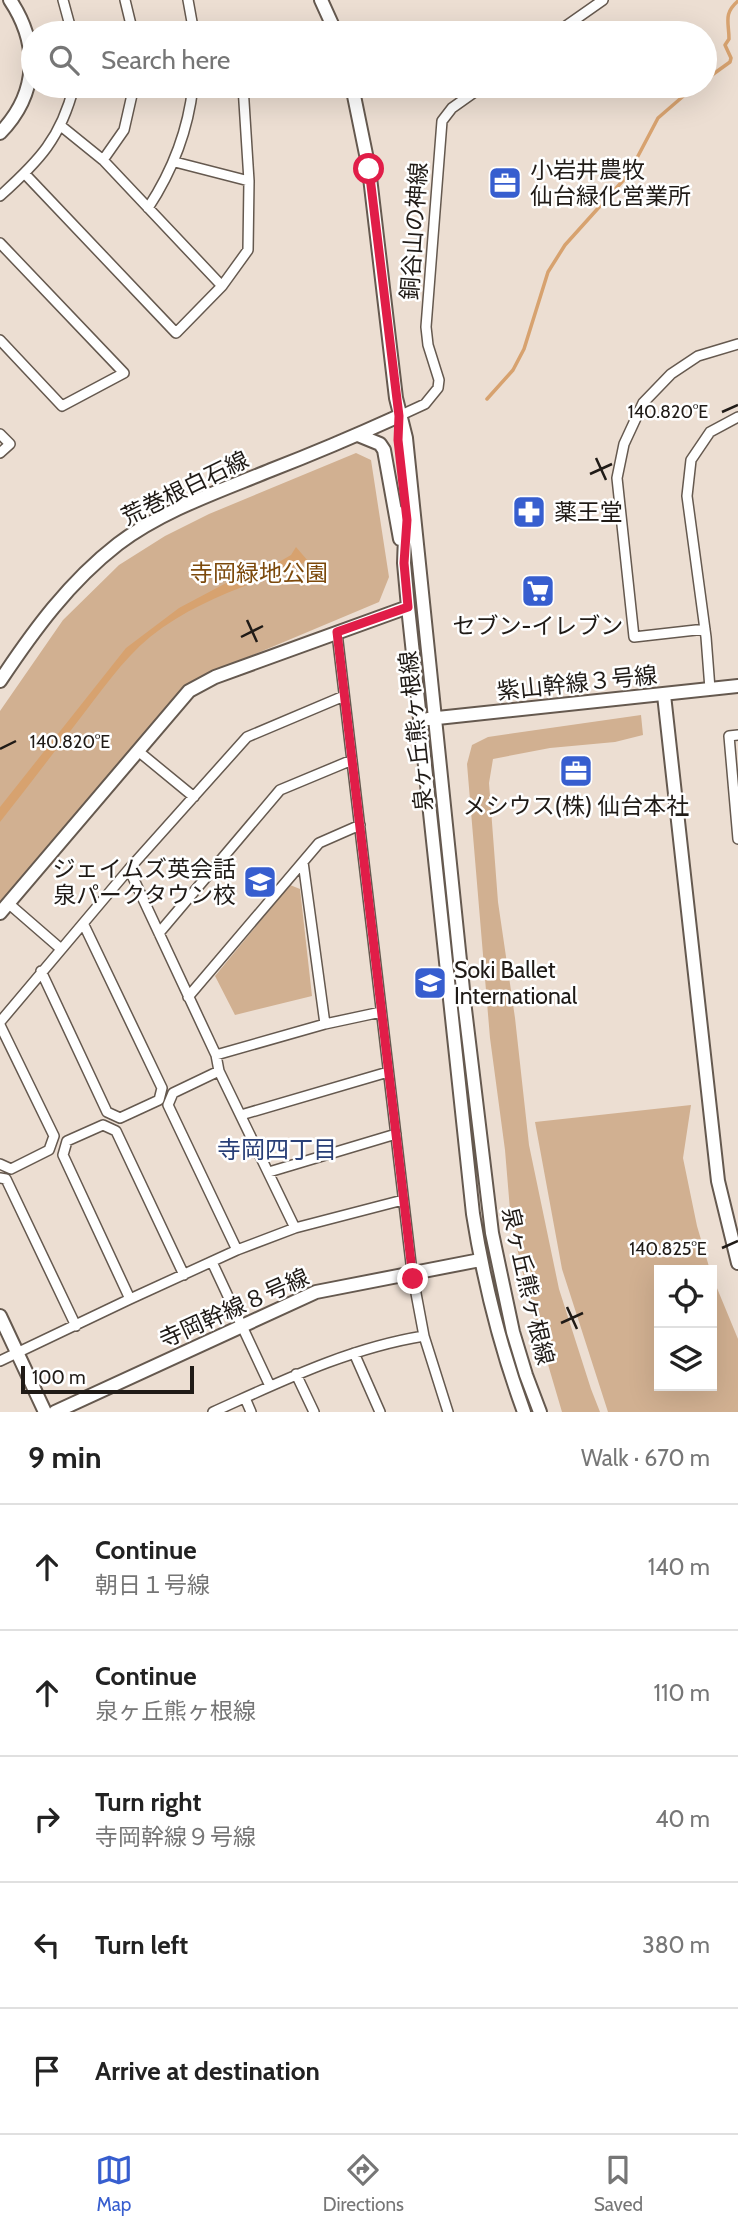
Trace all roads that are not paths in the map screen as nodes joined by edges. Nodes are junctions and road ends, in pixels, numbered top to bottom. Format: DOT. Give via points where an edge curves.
graph roads {
  1 [pos="10,0"];
  2 [pos="125,0"];
  3 [pos="188,0"];
  4 [pos="321,0"];
  5 [pos="603,0"];
  6 [pos="64,1"];
  7 [pos="21,21"];
  8 [pos="69,21"];
  9 [pos="130,21"];
  10 [pos="192,21"];
  11 [pos="331,21"];
  12 [pos="573,21"];
  13 [pos="24,98"];
  14 [pos="70,98"];
  15 [pos="131,98"];
  16 [pos="191,98"];
  17 [pos="244,98"];
  18 [pos="355,98"];
  19 [pos="466,98"];
  20 [pos="61,126"];
  21 [pos="0,134"];
  22 [pos="103,160"];
  23 [pos="175,162"];
  24 [pos="25,174"];
  25 [pos="249,181"];
  26 [pos="0,196"];
  27 [pos="148,208"];
  28 [pos="0,243"];
  29 [pos="222,286"];
  30 [pos="0,340"];
  31 [pos="738,344"];
  32 [pos="399,416"];
  33 [pos="738,417"];
  34 [pos="0,434"];
  35 [pos="358,435"];
  36 [pos="0,453"];
  37 [pos="404,563"];
  38 [pos="408,607"];
  39 [pos="705,629"];
  40 [pos="337,632"];
  41 [pos="0,681"];
  42 [pos="738,686"];
  43 [pos="710,689"];
  44 [pos="664,695"];
  45 [pos="344,696"];
  46 [pos="436,719"];
  47 [pos="420,720"];
  48 [pos="738,735"];
  49 [pos="138,751"];
  50 [pos="352,761"];
  51 [pos="194,797"];
  52 [pos="359,825"];
  53 [pos="738,839"];
  54 [pos="303,862"];
  55 [pos="129,869"];
  56 [pos="4,908"];
  57 [pos="84,925"];
  58 [pos="159,933"];
  59 [pos="61,949"];
  60 [pos="41,971"];
  61 [pos="188,997"];
  62 [pos="381,1012"];
  63 [pos="0,1023"];
  64 [pos="325,1024"];
  65 [pos="216,1055"];
  66 [pos="219,1071"];
  67 [pos="388,1072"];
  68 [pos="241,1115"];
  69 [pos="396,1134"];
  70 [pos="0,1164"];
  71 [pos="269,1172"];
  72 [pos="0,1178"];
  73 [pos="403,1200"];
  74 [pos="295,1228"];
  75 [pos="237,1250"];
  76 [pos="480,1260"];
  77 [pos="212,1262"];
  78 [pos="738,1263"];
  79 [pos="412,1272"];
  80 [pos="184,1275"];
  81 [pos="130,1299"];
  82 [pos="0,1316"];
  83 [pos="76,1326"];
  84 [pos="241,1326"];
  85 [pos="424,1336"];
  86 [pos="354,1353"];
  87 [pos="18,1354"];
  88 [pos="0,1361"];
  89 [pos="296,1374"];
  90 [pos="270,1386"];
  91 [pos="245,1398"];
  92 [pos="45,1412"];
  93 [pos="55,1412"];
  94 [pos="213,1412"];
  95 [pos="251,1412"];
  96 [pos="314,1412"];
  97 [pos="380,1412"];
  98 [pos="449,1412"];
  99 [pos="524,1412"];
  100 [pos="540,1412"];
  1 -- 7 [label="street"];
  2 -- 9 [label="street"];
  3 -- 10 [label="street"];
  4 -- 11 [label="street"];
  5 -- 12 [label="street"];
  6 -- 8 [label="street"];
  13 -- 21 [label="street"];
  14 -- 20 [label="street"];
  15 -- 22 [label="street" via="124,130"];
  16 -- 23 [label="street"];
  17 -- 25 [label="street"];
  18 -- 32 [label="street" via="371,181"];
  19 -- 32 [label="street, 銅谷山の神線" via="442,121 426,327 439,388 425,404"];
  20 -- 22 [label="street"];
  20 -- 24 [label="street"];
  22 -- 27 [label="street"];
  23 -- 25 [label="street"];
  23 -- 27 [label="street"];
  24 -- 26 [label="street"];
  24 -- 29 [label="street" via="176,333"];
  25 -- 29 [label="street" via="248,250"];
  27 -- 29 [label="street"];
  28 -- 30 [label="street" via="124,373 62,406"];
  31 -- 39 [label="street" via="698,356 671,374 643,403 624,444 617,478 634,636"];
  32 -- 35 [label="street, 荒巻根白石線"];
  32 -- 37 [label="street, 泉ヶ丘熊ヶ根線" via="407,520"];
  32 -- 46 [label="street, 泉ヶ丘熊ヶ根線" via="406,438"];
  33 -- 39 [label="street" via="710,432 691,460 687,496"];
  34 -- 36 [label="street" via="9,444"];
  35 -- 37 [label="street" via="380,444 387,456"];
  35 -- 41 [label="street, 荒巻根白石線" via="228,487 127,538 57,601"];
  37 -- 38 [label="street, 泉ヶ丘熊ヶ根線"];
  38 -- 40 [label="street"];
  38 -- 47 [label="street, 泉ヶ丘熊ヶ根線"];
  39 -- 43 [label="street"];
  40 -- 45 [label="street"];
  40 -- 49 [label="street" via="189,691"];
  42 -- 43 [label="street, 紫山幹線３号線"];
  43 -- 44 [label="street, 紫山幹線３号線"];
  44 -- 46 [label="street, 紫山幹線３号線"];
  44 -- 78 [label="street" via="718,1181"];
  45 -- 50 [label="street"];
  45 -- 51 [label="street" via="247,737"];
  46 -- 47 [label="street, 紫山幹線３号線"];
  46 -- 100 [label="street, 泉ヶ丘熊ヶ根線" via="490,1221 513,1332"];
  47 -- 76 [label="street, 泉ヶ丘熊ヶ根線"];
  48 -- 53 [label="street" via="729,736"];
  49 -- 51 [label="street"];
  49 -- 56 [label="street"];
  50 -- 52 [label="street"];
  50 -- 58 [label="street" via="280,790"];
  51 -- 55 [label="street"];
  52 -- 54 [label="street" via="319,844"];
  52 -- 62 [label="street"];
  54 -- 61 [label="street"];
  54 -- 64 [label="street"];
  55 -- 57 [label="street"];
  55 -- 58 [label="street"];
  56 -- 59 [label="street"];
  57 -- 59 [label="street"];
  57 -- 60 [label="street" via="162,1087 159,1100 120,1118 107,1112"];
  58 -- 61 [label="street"];
  59 -- 60 [label="street"];
  60 -- 63 [label="street"];
  61 -- 65 [label="street"];
  62 -- 64 [label="street"];
  62 -- 67 [label="street"];
  63 -- 70 [label="street" via="54,1136 49,1150 11,1169"];
  64 -- 65 [label="street"];
  65 -- 66 [label="street"];
  66 -- 68 [label="street"];
  66 -- 75 [label="street" via="173,1093 168,1105"];
  67 -- 68 [label="street"];
  67 -- 69 [label="street"];
  68 -- 71 [label="street"];
  69 -- 71 [label="street"];
  69 -- 73 [label="street"];
  71 -- 74 [label="street"];
  72 -- 83 [label="street" via="6,1179"];
  73 -- 74 [label="street"];
  73 -- 79 [label="street"];
  74 -- 75 [label="street"];
  75 -- 77 [label="street"];
  76 -- 79 [label="street, 寺岡幹線８号線"];
  76 -- 99 [label="street, 泉ヶ丘熊ヶ根線" via="496,1334"];
  77 -- 80 [label="street"];
  77 -- 84 [label="street"];
  79 -- 84 [label="street, 寺岡幹線８号線" via="316,1292"];
  79 -- 85 [label="street"];
  80 -- 81 [label="street"];
  80 -- 81 [label="street" via="116,1131 103,1125 67,1142 63,1155"];
  81 -- 83 [label="street"];
  82 -- 87 [label="street"];
  83 -- 87 [label="street"];
  84 -- 90 [label="street"];
  84 -- 93 [label="street, 寺岡幹線８号線"];
  85 -- 86 [label="street"];
  85 -- 98 [label="street"];
  86 -- 89 [label="street"];
  86 -- 97 [label="street"];
  87 -- 88 [label="street"];
  87 -- 92 [label="street"];
  89 -- 90 [label="street"];
  89 -- 96 [label="street"];
  90 -- 91 [label="street"];
  91 -- 94 [label="street"];
  91 -- 95 [label="street"];
}
